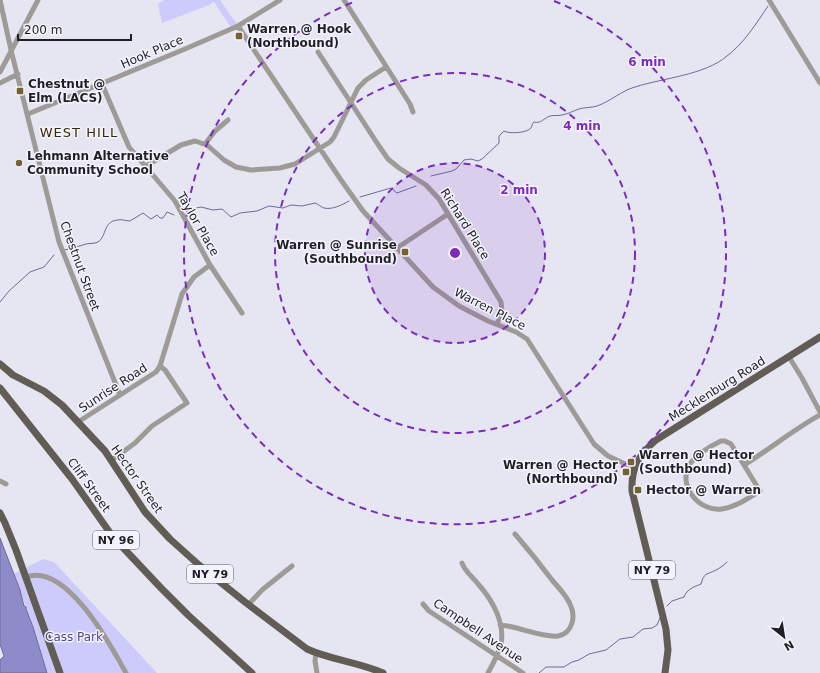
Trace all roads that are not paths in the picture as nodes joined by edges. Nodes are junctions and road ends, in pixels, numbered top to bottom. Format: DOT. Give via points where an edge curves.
graph roads {
  1 [pos="0,0"];
  2 [pos="38,0"];
  3 [pos="280,0"];
  4 [pos="344,0"];
  5 [pos="769,0"];
  6 [pos="238,26"];
  7 [pos="11,50"];
  8 [pos="318,52"];
  9 [pos="386,66"];
  10 [pos="0,72"];
  11 [pos="18,74"];
  12 [pos="0,82"];
  13 [pos="820,83"];
  14 [pos="102,84"];
  15 [pos="351,102"];
  16 [pos="414,112"];
  17 [pos="28,114"];
  18 [pos="228,120"];
  19 [pos="205,144"];
  20 [pos="319,150"];
  21 [pos="146,166"];
  22 [pos="448,214"];
  23 [pos="397,248"];
  24 [pos="210,265"];
  25 [pos="242,313"];
  26 [pos="497,324"];
  27 [pos="820,337"];
  28 [pos="789,357"];
  29 [pos="0,364"];
  30 [pos="160,366"];
  31 [pos="0,388"];
  32 [pos="120,395"];
  33 [pos="820,412"];
  34 [pos="820,415"];
  35 [pos="78,422"];
  36 [pos="112,460"];
  37 [pos="744,465"];
  38 [pos="634,468"];
  39 [pos="0,481"];
  40 [pos="6,484"];
  41 [pos="0,513"];
  42 [pos="515,534"];
  43 [pos="462,563"];
  44 [pos="292,566"];
  45 [pos="26,577"];
  46 [pos="423,604"];
  47 [pos="248,605"];
  48 [pos="500,625"];
  49 [pos="316,653"];
  50 [pos="496,656"];
  51 [pos="60,673"];
  52 [pos="126,673"];
  53 [pos="252,673"];
  54 [pos="317,673"];
  55 [pos="382,673"];
  56 [pos="488,673"];
  57 [pos="523,673"];
  58 [pos="665,673"];
  1 -- 7 [label="street, Chestnut Street"];
  2 -- 7 [label="street"];
  3 -- 6 [label="street, Hook Place"];
  4 -- 9 [label="street"];
  5 -- 13 [label="street"];
  6 -- 14 [label="street, Hook Place"];
  6 -- 20 [label="street, Warren Place"];
  7 -- 10 [label="street"];
  7 -- 11 [label="street, Chestnut Street"];
  8 -- 15 [label="street, Richard Place"];
  9 -- 15 [label="street" via="361,84"];
  9 -- 16 [label="street"];
  11 -- 12 [label="street"];
  11 -- 17 [label="street, Chestnut Street"];
  14 -- 17 [label="street, Hook Place"];
  14 -- 21 [label="street, Taylor Place" via="125,140"];
  15 -- 20 [label="street" via="334,137"];
  15 -- 22 [label="street, Richard Place" via="388,159 429,187"];
  17 -- 32 [label="street, Chestnut Street" via="59,242"];
  18 -- 19 [label="street"];
  19 -- 20 [label="street" via="228,163 246,170 285,167"];
  19 -- 21 [label="street" via="195,141 184,143"];
  20 -- 23 [label="street, Warren Place" via="358,205"];
  21 -- 24 [label="street, Taylor Place" via="175,201"];
  22 -- 23 [label="street"];
  22 -- 26 [label="street, Richard Place" via="501,302 502,312"];
  23 -- 26 [label="street, Warren Place" via="444,296 471,313"];
  24 -- 25 [label="street, Taylor Place"];
  24 -- 30 [label="street, Sunrise Road" via="194,277 182,294"];
  26 -- 38 [label="street, Warren Place" via="516,332 529,342 600,451 615,461"];
  27 -- 28 [label="main road, Mecklenburg Road"];
  28 -- 33 [label="street"];
  28 -- 38 [label="main road, Mecklenburg Road" via="656,440"];
  29 -- 35 [label="main road, Hector Street / NY 79" via="13,375 52,396"];
  30 -- 32 [label="street, Sunrise Road" via="156,372"];
  30 -- 36 [label="street" via="187,403 152,426"];
  31 -- 53 [label="main road, Cliff Street / NY 96" via="118,542 160,588"];
  32 -- 35 [label="street, Sunrise Road"];
  34 -- 37 [label="street"];
  35 -- 36 [label="main road, Hector Street / NY 79"];
  36 -- 47 [label="main road, Hector Street / NY 79" via="139,504 159,528 195,562"];
  37 -- 37 [label="street" via="730,444 725,441 718,442 697,456 688,468 686,479 690,492 700,504 713,509 736,506 760,491"];
  38 -- 58 [label="main road, NY 79" via="634,501 666,629 668,650"];
  39 -- 40 [label="street"];
  41 -- 45 [label="main road"];
  42 -- 48 [label="street" via="567,599 573,612 573,621 565,634 556,636"];
  43 -- 48 [label="street" via="489,598"];
  44 -- 47 [label="street"];
  45 -- 51 [label="main road"];
  45 -- 52 [label="street" via="49,577 72,594 94,622"];
  46 -- 50 [label="street, Campbell Avenue" via="429,611"];
  47 -- 49 [label="main road, Hector Street / NY 79" via="296,642"];
  48 -- 50 [label="street" via="501,639"];
  49 -- 54 [label="street"];
  49 -- 55 [label="main road, Hector Street / NY 79" via="354,662"];
  50 -- 56 [label="street"];
  50 -- 57 [label="street, Campbell Avenue"];
}
